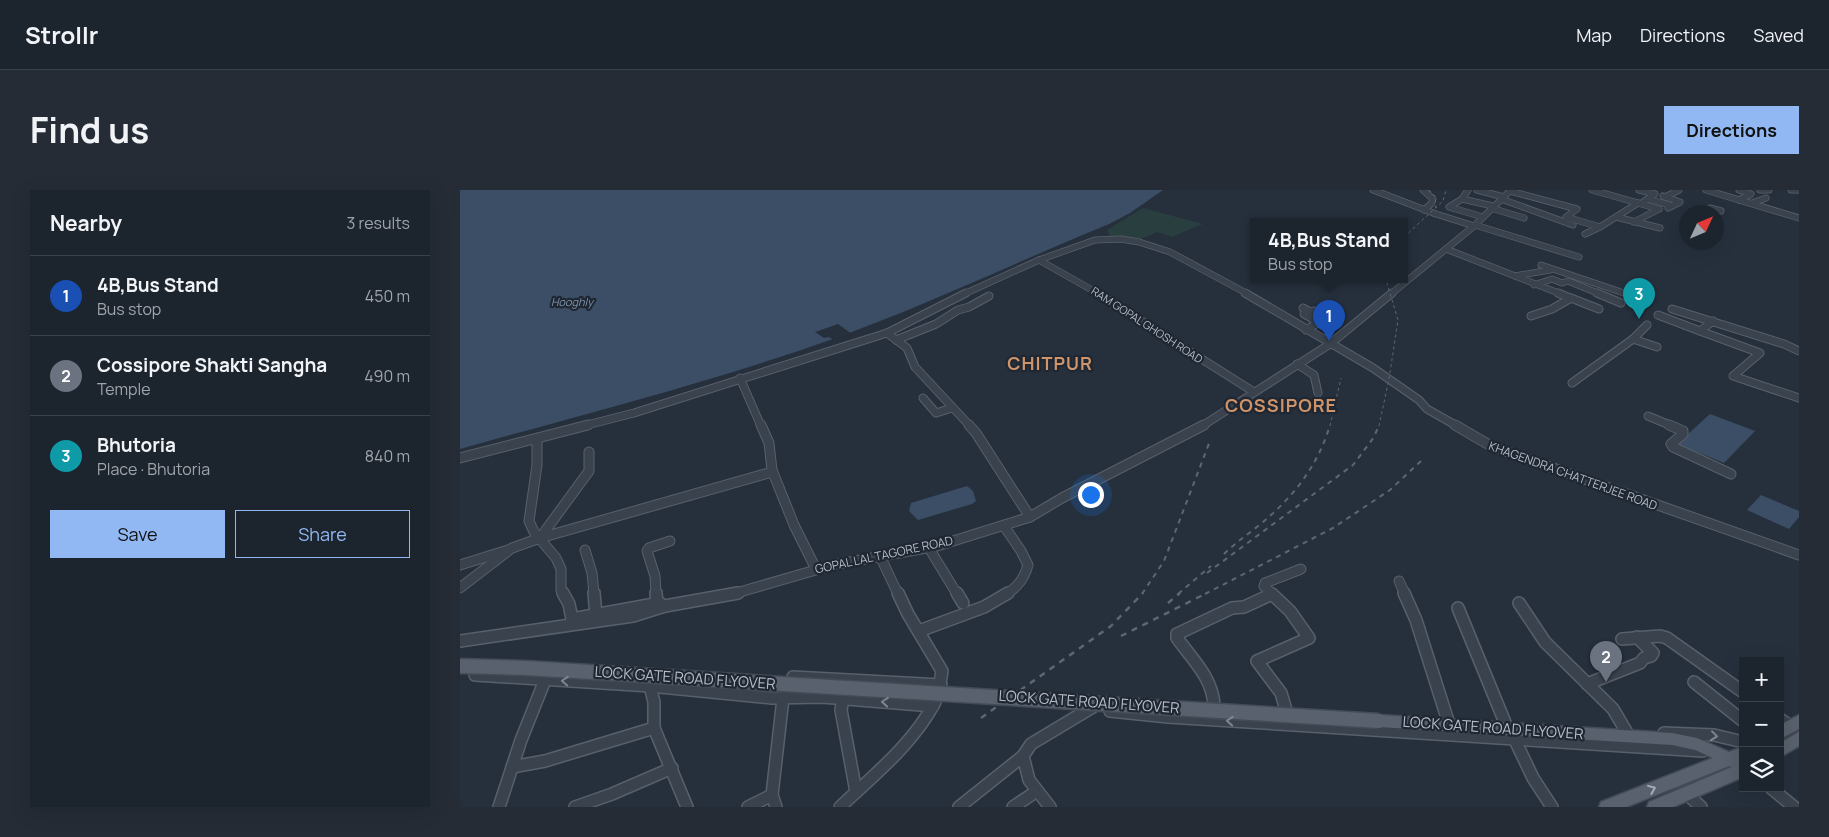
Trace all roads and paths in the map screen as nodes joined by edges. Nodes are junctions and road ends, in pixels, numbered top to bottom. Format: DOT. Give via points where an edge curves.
graph roads {
  1 [pos="1373,190"];
  2 [pos="1424,190"];
  3 [pos="1468,190"];
  4 [pos="1477,190"];
  5 [pos="1592,190"];
  6 [pos="1613,190"];
  7 [pos="1680,190"];
  8 [pos="1706,190"];
  9 [pos="1726,190"];
  10 [pos="1739,190"];
  11 [pos="1760,190"];
  12 [pos="1769,190"];
  13 [pos="1791,190"];
  14 [pos="1799,190"];
  15 [pos="1624,192"];
  16 [pos="1634,192"];
  17 [pos="1487,193"];
  18 [pos="1717,193"];
  19 [pos="1506,194"];
  20 [pos="1665,197"];
  21 [pos="1766,198"];
  22 [pos="1462,199"];
  23 [pos="1648,199"];
  24 [pos="1739,200"];
  25 [pos="1470,201"];
  26 [pos="1751,203"];
  27 [pos="1492,207"];
  28 [pos="1424,210"];
  29 [pos="1797,216"];
  30 [pos="1483,217"];
  31 [pos="1616,217"];
  32 [pos="1524,218"];
  33 [pos="1634,222"];
  34 [pos="1474,226"];
  35 [pos="1600,227"];
  36 [pos="1660,228"];
  37 [pos="1592,231"];
  38 [pos="1585,234"];
  39 [pos="1446,250"];
  40 [pos="1579,258"];
  41 [pos="1039,260"];
  42 [pos="1541,265"];
  43 [pos="1553,269"];
  44 [pos="1515,276"];
  45 [pos="1408,281"];
  46 [pos="1405,283"];
  47 [pos="1534,285"];
  48 [pos="1587,287"];
  49 [pos="1624,293"];
  50 [pos="989,296"];
  51 [pos="1567,297"];
  52 [pos="1621,303"];
  53 [pos="1303,308"];
  54 [pos="1599,309"];
  55 [pos="1672,309"];
  56 [pos="1319,314"];
  57 [pos="1336,314"];
  58 [pos="1658,315"];
  59 [pos="1311,316"];
  60 [pos="1531,316"];
  61 [pos="1713,321"];
  62 [pos="1647,325"];
  63 [pos="1306,330"];
  64 [pos="1700,331"];
  65 [pos="887,333"];
  66 [pos="1633,339"];
  67 [pos="896,340"];
  68 [pos="1330,344"];
  69 [pos="1657,347"];
  70 [pos="1799,351"];
  71 [pos="1297,364"];
  72 [pos="740,378"];
  73 [pos="1572,383"];
  74 [pos="1254,392"];
  75 [pos="1318,394"];
  76 [pos="923,398"];
  77 [pos="1799,398"];
  78 [pos="952,408"];
  79 [pos="1648,416"];
  80 [pos="537,440"];
  81 [pos="588,452"];
  82 [pos="460,458"];
  83 [pos="772,472"];
  84 [pos="1730,474"];
  85 [pos="1030,517"];
  86 [pos="1004,526"];
  87 [pos="540,538"];
  88 [pos="670,541"];
  89 [pos="512,548"];
  90 [pos="929,548"];
  91 [pos="585,550"];
  92 [pos="1799,555"];
  93 [pos="880,556"];
  94 [pos="460,565"];
  95 [pos="815,567"];
  96 [pos="1301,569"];
  97 [pos="1400,581"];
  98 [pos="460,588"];
  99 [pos="1272,594"];
  100 [pos="963,603"];
  101 [pos="1518,603"];
  102 [pos="661,605"];
  103 [pos="1458,608"];
  104 [pos="596,615"];
  105 [pos="572,619"];
  106 [pos="919,631"];
  107 [pos="460,635"];
  108 [pos="1637,637"];
  109 [pos="1622,639"];
  110 [pos="460,641"];
  111 [pos="460,666"];
  112 [pos="544,680"];
  113 [pos="1694,682"];
  114 [pos="1586,684"];
  115 [pos="941,685"];
  116 [pos="650,686"];
  117 [pos="1739,689"];
  118 [pos="783,698"];
  119 [pos="843,698"];
  120 [pos="933,706"];
  121 [pos="1214,706"];
  122 [pos="1087,708"];
  123 [pos="1286,710"];
  124 [pos="1739,718"];
  125 [pos="1448,721"];
  126 [pos="1506,725"];
  127 [pos="654,728"];
  128 [pos="1626,731"];
  129 [pos="1792,732"];
  130 [pos="1514,738"];
  131 [pos="1739,740"];
  132 [pos="1783,747"];
  133 [pos="1023,756"];
  134 [pos="1733,757"];
  135 [pos="512,767"];
  136 [pos="672,768"];
  137 [pos="1739,772"];
  138 [pos="1038,791"];
  139 [pos="856,792"];
  140 [pos="1776,792"];
  141 [pos="1687,794"];
  142 [pos="774,801"];
  143 [pos="499,807"];
  144 [pos="575,807"];
  145 [pos="687,807"];
  146 [pos="748,807"];
  147 [pos="840,807"];
  148 [pos="959,807"];
  149 [pos="1013,807"];
  150 [pos="1050,807"];
  151 [pos="1552,807"];
  152 [pos="1607,807"];
  153 [pos="1655,807"];
  154 [pos="1701,807"];
  155 [pos="1794,807"];
  1 -- 28 [label="street"];
  2 -- 28 [label="street" via="1433,199"];
  3 -- 22 [label="street"];
  4 -- 17 [label="street"];
  5 -- 23 [label="street"];
  6 -- 15 [label="street"];
  7 -- 20 [label="street"];
  8 -- 18 [label="street"];
  9 -- 18 [label="street"];
  10 -- 24 [label="street" via="1752,194"];
  11 -- 12 [label="street"];
  13 -- 14 [label="street"];
  16 -- 23 [label="street"];
  16 -- 23 [label="street"];
  17 -- 19 [label="street"];
  17 -- 25 [label="street"];
  18 -- 24 [label="street"];
  19 -- 27 [label="street, GOPAL LAL TAGORE ROAD"];
  19 -- 35 [label="street" via="1577,209 1566,217"];
  19 -- 37 [label="street"];
  20 -- 23 [label="street"];
  20 -- 23 [label="street" via="1680,202 1670,205"];
  21 -- 26 [label="street"];
  22 -- 25 [label="street"];
  22 -- 30 [label="street" via="1450,208"];
  23 -- 31 [label="street"];
  23 -- 33 [label="street" via="1658,209"];
  24 -- 26 [label="street"];
  25 -- 27 [label="street"];
  26 -- 29 [label="street"];
  27 -- 30 [label="street, GOPAL LAL TAGORE ROAD"];
  27 -- 32 [label="street"];
  28 -- 34 [label="street"];
  30 -- 34 [label="street, GOPAL LAL TAGORE ROAD"];
  31 -- 33 [label="street"];
  31 -- 35 [label="street"];
  33 -- 36 [label="street"];
  34 -- 39 [label="street, GOPAL LAL TAGORE ROAD"];
  34 -- 40 [label="street"];
  35 -- 37 [label="street"];
  37 -- 38 [label="street"];
  39 -- 44 [label="street"];
  39 -- 45 [label="street, GOPAL LAL TAGORE ROAD"];
  41 -- 63 [label="street, KHAGENDRA CHATTERJEE ROAD" via="1095,240 1121,238 1139,242 1170,252 1199,267"];
  41 -- 65 [label="street, KHAGENDRA CHATTERJEE ROAD"];
  41 -- 74 [label="street, RAM GOPAL GHOSH ROAD"];
  42 -- 43 [label="street"];
  43 -- 44 [label="street"];
  43 -- 49 [label="street"];
  44 -- 47 [label="street"];
  46 -- 68 [label="street, GOPAL LAL TAGORE ROAD"];
  47 -- 48 [label="street" via="1552,279"];
  47 -- 51 [label="street"];
  48 -- 51 [label="street"];
  48 -- 52 [label="street"];
  50 -- 67 [label="street" via="936,324"];
  51 -- 54 [label="street"];
  51 -- 60 [label="street" via="1552,309"];
  53 -- 59 [label="street"];
  55 -- 61 [label="street"];
  56 -- 57 [label="street"];
  56 -- 59 [label="street" via="1322,316"];
  58 -- 64 [label="street"];
  59 -- 63 [label="street" via="1319,322"];
  61 -- 64 [label="street"];
  61 -- 70 [label="street"];
  62 -- 66 [label="street"];
  63 -- 68 [label="street, KHAGENDRA CHATTERJEE ROAD"];
  64 -- 77 [label="street" via="1760,353 1733,376"];
  65 -- 67 [label="street"];
  65 -- 72 [label="street, KHAGENDRA CHATTERJEE ROAD"];
  66 -- 69 [label="street"];
  66 -- 73 [label="street"];
  67 -- 78 [label="street" via="906,348 915,367"];
  68 -- 71 [label="street, GOPAL LAL TAGORE ROAD"];
  68 -- 92 [label="street, KHAGENDRA CHATTERJEE ROAD" via="1373,368 1427,409 1497,449"];
  71 -- 74 [label="street, GOPAL LAL TAGORE ROAD"];
  71 -- 75 [label="street" via="1314,374"];
  72 -- 80 [label="street, KHAGENDRA CHATTERJEE ROAD" via="634,413"];
  72 -- 83 [label="street" via="769,443"];
  74 -- 85 [label="street, GOPAL LAL TAGORE ROAD" via="1193,432"];
  76 -- 78 [label="street" via="936,412"];
  78 -- 85 [label="street" via="976,433"];
  79 -- 84 [label="street" via="1682,431 1683,434 1670,444 1672,447"];
  80 -- 82 [label="street, KHAGENDRA CHATTERJEE ROAD"];
  80 -- 87 [label="street" via="529,521"];
  81 -- 87 [label="street" via="589,471"];
  83 -- 87 [label="street"];
  83 -- 95 [label="street"];
  85 -- 86 [label="street, GOPAL LAL TAGORE ROAD"];
  86 -- 90 [label="street, GOPAL LAL TAGORE ROAD"];
  86 -- 106 [label="street" via="1028,562 1027,574 1017,588 1000,600"];
  87 -- 89 [label="street"];
  87 -- 105 [label="street" via="556,558 561,590 569,604"];
  88 -- 102 [label="street" via="647,551"];
  89 -- 94 [label="street"];
  89 -- 98 [label="street"];
  90 -- 93 [label="street, GOPAL LAL TAGORE ROAD"];
  90 -- 100 [label="street"];
  91 -- 104 [label="street" via="592,573"];
  93 -- 95 [label="street, GOPAL LAL TAGORE ROAD"];
  93 -- 106 [label="street"];
  95 -- 102 [label="street, GOPAL LAL TAGORE ROAD" via="723,593"];
  96 -- 99 [label="street" via="1265,584"];
  97 -- 125 [label="street"];
  99 -- 121 [label="street" via="1244,608 1232,608 1177,634 1213,689"];
  99 -- 123 [label="street" via="1290,611 1309,638 1256,662 1282,693"];
  101 -- 114 [label="street" via="1545,642"];
  102 -- 104 [label="street"];
  102 -- 110 [label="street" via="633,616"];
  103 -- 126 [label="street"];
  104 -- 105 [label="street"];
  105 -- 107 [label="street"];
  106 -- 115 [label="street" via="942,670"];
  108 -- 109 [label="street"];
  108 -- 114 [label="street" via="1651,650 1651,656"];
  108 -- 117 [label="street" via="1667,638"];
  111 -- 134 [label="main road, LOCK GATE ROAD FLYOVER, bridge" via="1074,701 1688,742"];
  112 -- 115 [label="street" via="475,675 508,663"];
  116 -- 112 [label="street, one-way"];
  112 -- 135 [label="street"];
  113 -- 124 [label="street"];
  114 -- 128 [label="street" via="1613,709"];
  115 -- 120 [label="street"];
  116 -- 118 [label="street"];
  116 -- 127 [label="street"];
  118 -- 119 [label="street"];
  118 -- 142 [label="street"];
  120 -- 119 [label="street, one-way"];
  119 -- 139 [label="street" via="840,710"];
  120 -- 139 [label="street" via="900,749"];
  121 -- 122 [label="street" via="1107,700"];
  121 -- 123 [label="street"];
  130 -- 122 [label="street, one-way" via="1168,717"];
  122 -- 133 [label="street" via="1031,744"];
  123 -- 125 [label="street"];
  125 -- 126 [label="street"];
  126 -- 128 [label="street"];
  127 -- 135 [label="street" via="546,761"];
  127 -- 136 [label="street"];
  128 -- 131 [label="street, one-way"];
  129 -- 132 [label="main road"];
  130 -- 134 [label="street"];
  130 -- 151 [label="street" via="1533,778"];
  133 -- 138 [label="street" via="1028,780"];
  133 -- 148 [label="street"];
  152 -- 134 [label="main road, one-way"];
  135 -- 143 [label="street"];
  136 -- 144 [label="street"];
  136 -- 145 [label="street"];
  137 -- 141 [label="main road"];
  138 -- 149 [label="street"];
  138 -- 150 [label="street"];
  139 -- 147 [label="street"];
  140 -- 155 [label="street"];
  141 -- 153 [label="main road"];
  141 -- 154 [label="street"];
  142 -- 146 [label="street"];
}
